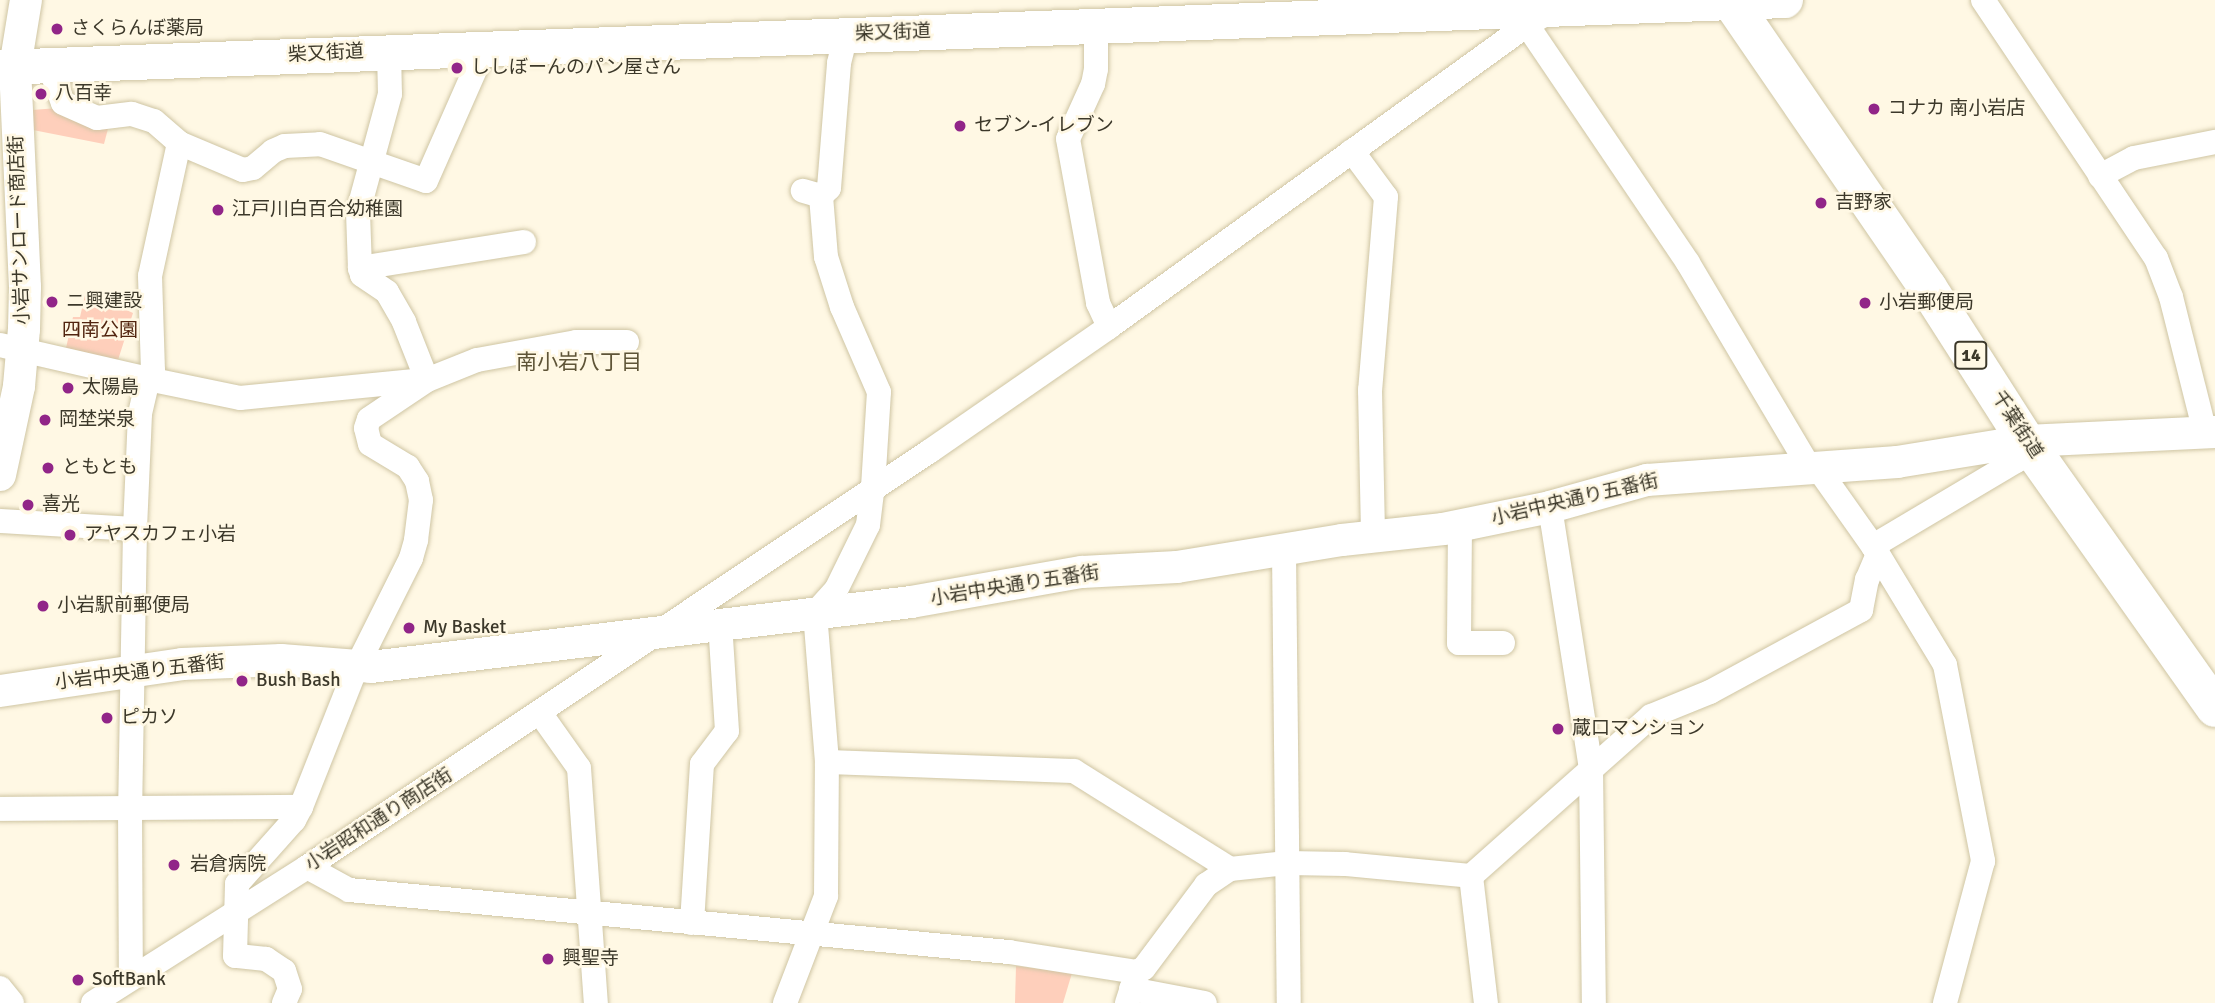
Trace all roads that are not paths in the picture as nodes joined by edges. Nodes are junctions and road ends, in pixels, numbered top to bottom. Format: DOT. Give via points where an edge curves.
graph roads {
  1 [pos="26,0"];
  2 [pos="1785,0"];
  3 [pos="1983,0"];
  4 [pos="1731,1"];
  5 [pos="1550,11"];
  6 [pos="1097,27"];
  7 [pos="846,34"];
  8 [pos="485,47"];
  9 [pos="389,51"];
  10 [pos="21,66"];
  11 [pos="2215,142"];
  12 [pos="179,143"];
  13 [pos="1352,151"];
  14 [pos="370,163"];
  15 [pos="2100,176"];
  16 [pos="524,242"];
  17 [pos="360,268"];
  18 [pos="1109,327"];
  19 [pos="626,342"];
  20 [pos="11,348"];
  21 [pos="148,379"];
  22 [pos="427,380"];
  23 [pos="2210,432"];
  24 [pos="2026,441"];
  25 [pos="1813,467"];
  26 [pos="0,475"];
  27 [pos="873,487"];
  28 [pos="1550,507"];
  29 [pos="0,521"];
  30 [pos="1460,526"];
  31 [pos="135,529"];
  32 [pos="1373,537"];
  33 [pos="1875,550"];
  34 [pos="1284,551"];
  35 [pos="816,613"];
  36 [pos="720,623"];
  37 [pos="662,631"];
  38 [pos="1503,643"];
  39 [pos="356,668"];
  40 [pos="132,671"];
  41 [pos="0,691"];
  42 [pos="2215,708"];
  43 [pos="540,713"];
  44 [pos="827,762"];
  45 [pos="1591,768"];
  46 [pos="301,807"];
  47 [pos="130,808"];
  48 [pos="0,809"];
  49 [pos="1287,863"];
  50 [pos="307,867"];
  51 [pos="1230,869"];
  52 [pos="1471,876"];
  53 [pos="236,914"];
  54 [pos="588,915"];
  55 [pos="692,923"];
  56 [pos="810,933"];
  57 [pos="131,978"];
  58 [pos="0,988"];
  59 [pos="1132,988"];
  60 [pos="12,1003"];
  61 [pos="93,1003"];
  62 [pos="284,1003"];
  63 [pos="596,1003"];
  64 [pos="785,1003"];
  65 [pos="1205,1003"];
  66 [pos="1289,1003"];
  67 [pos="1486,1003"];
  68 [pos="1594,1003"];
  69 [pos="1945,1003"];
  1 -- 10 [label="street, 小岩サンロード商店街"];
  2 -- 4 [label="main road, 柴又街道"];
  3 -- 15 [label="street"];
  4 -- 5 [label="main road, 柴又街道"];
  4 -- 24 [label="highway, 千葉街道 / 14" via="1928,288"];
  5 -- 6 [label="main road, 柴又街道"];
  5 -- 13 [label="street, 小岩昭和通り商店街"];
  5 -- 25 [label="street" via="1688,262"];
  6 -- 7 [label="main road, 柴又街道"];
  6 -- 18 [label="street" via="1093,84 1068,139 1098,303"];
  7 -- 8 [label="main road, 柴又街道"];
  7 -- 27 [label="street" via="839,63 830,187 812,193 842,307 879,392"];
  8 -- 9 [label="main road, 柴又街道"];
  8 -- 14 [label="street" via="426,181"];
  9 -- 10 [label="main road, 柴又街道"];
  9 -- 14 [label="street" via="390,94"];
  10 -- 12 [label="street" via="63,103 97,118 132,114 154,121"];
  10 -- 20 [label="street, 小岩サンロード商店街" via="25,288"];
  11 -- 15 [label="street" via="2134,158"];
  12 -- 14 [label="street" via="243,170 285,146 320,144"];
  12 -- 21 [label="street" via="150,276 153,371"];
  13 -- 18 [label="street, 小岩昭和通り商店街"];
  13 -- 32 [label="street" via="1386,197 1370,390"];
  14 -- 17 [label="street" via="358,212"];
  15 -- 23 [label="street" via="2161,271"];
  16 -- 17 [label="street"];
  17 -- 22 [label="street" via="362,275 387,292"];
  18 -- 27 [label="street, 小岩昭和通り商店街"];
  19 -- 22 [label="street" via="576,342 477,359"];
  20 -- 21 [label="street"];
  20 -- 26 [label="street, 小岩サンロード商店街" via="11,434"];
  21 -- 22 [label="street" via="240,398"];
  21 -- 31 [label="street" via="140,414"];
  22 -- 39 [label="street" via="369,419 366,428 370,443 408,467 421,499 411,558"];
  23 -- 24 [label="street, 小岩中央通り五番街"];
  24 -- 25 [label="street, 小岩中央通り五番街" via="1896,462"];
  24 -- 33 [label="street" via="2016,461"];
  24 -- 42 [label="highway, 千葉街道 / 14"];
  25 -- 28 [label="street, 小岩中央通り五番街" via="1647,480"];
  25 -- 33 [label="street"];
  27 -- 35 [label="street" via="868,525 859,548 836,590"];
  27 -- 37 [label="street, 小岩昭和通り商店街"];
  28 -- 30 [label="street, 小岩中央通り五番街"];
  28 -- 45 [label="street"];
  29 -- 31 [label="street"];
  30 -- 32 [label="street, 小岩中央通り五番街"];
  30 -- 38 [label="street" via="1459,643"];
  31 -- 40 [label="street"];
  32 -- 34 [label="street, 小岩中央通り五番街"];
  33 -- 45 [label="street" via="1861,610 1710,692 1651,716"];
  33 -- 69 [label="street" via="1945,666 1983,861"];
  34 -- 35 [label="street, 小岩中央通り五番街" via="1177,566 1083,572 911,602"];
  34 -- 49 [label="street"];
  35 -- 36 [label="street, 小岩中央通り五番街"];
  35 -- 44 [label="street"];
  36 -- 37 [label="street, 小岩中央通り五番街"];
  36 -- 55 [label="street" via="727,731 702,764"];
  37 -- 39 [label="street, 小岩中央通り五番街"];
  37 -- 43 [label="street, 小岩昭和通り商店街"];
  39 -- 40 [label="street, 小岩中央通り五番街" via="281,660"];
  39 -- 46 [label="street"];
  40 -- 41 [label="street, 小岩中央通り五番街"];
  40 -- 47 [label="street"];
  43 -- 50 [label="street, 小岩昭和通り商店街"];
  43 -- 54 [label="street" via="579,768"];
  44 -- 51 [label="street" via="1074,771"];
  44 -- 56 [label="street" via="826,896"];
  45 -- 52 [label="street"];
  45 -- 68 [label="street"];
  46 -- 47 [label="street"];
  46 -- 53 [label="street" via="237,884"];
  47 -- 48 [label="street"];
  47 -- 57 [label="street"];
  49 -- 51 [label="street"];
  49 -- 52 [label="street"];
  49 -- 66 [label="street"];
  50 -- 53 [label="street, 小岩昭和通り商店街"];
  50 -- 54 [label="street" via="349,890"];
  51 -- 59 [label="street" via="1206,885"];
  52 -- 67 [label="street"];
  53 -- 57 [label="street, 小岩昭和通り商店街"];
  53 -- 62 [label="street" via="235,956 266,959 284,971 290,989"];
  54 -- 55 [label="street"];
  54 -- 63 [label="street"];
  55 -- 56 [label="street"];
  56 -- 59 [label="street" via="1009,952"];
  56 -- 64 [label="street"];
  57 -- 61 [label="street, 小岩昭和通り商店街"];
  58 -- 60 [label="street"];
  59 -- 65 [label="street"];
}
